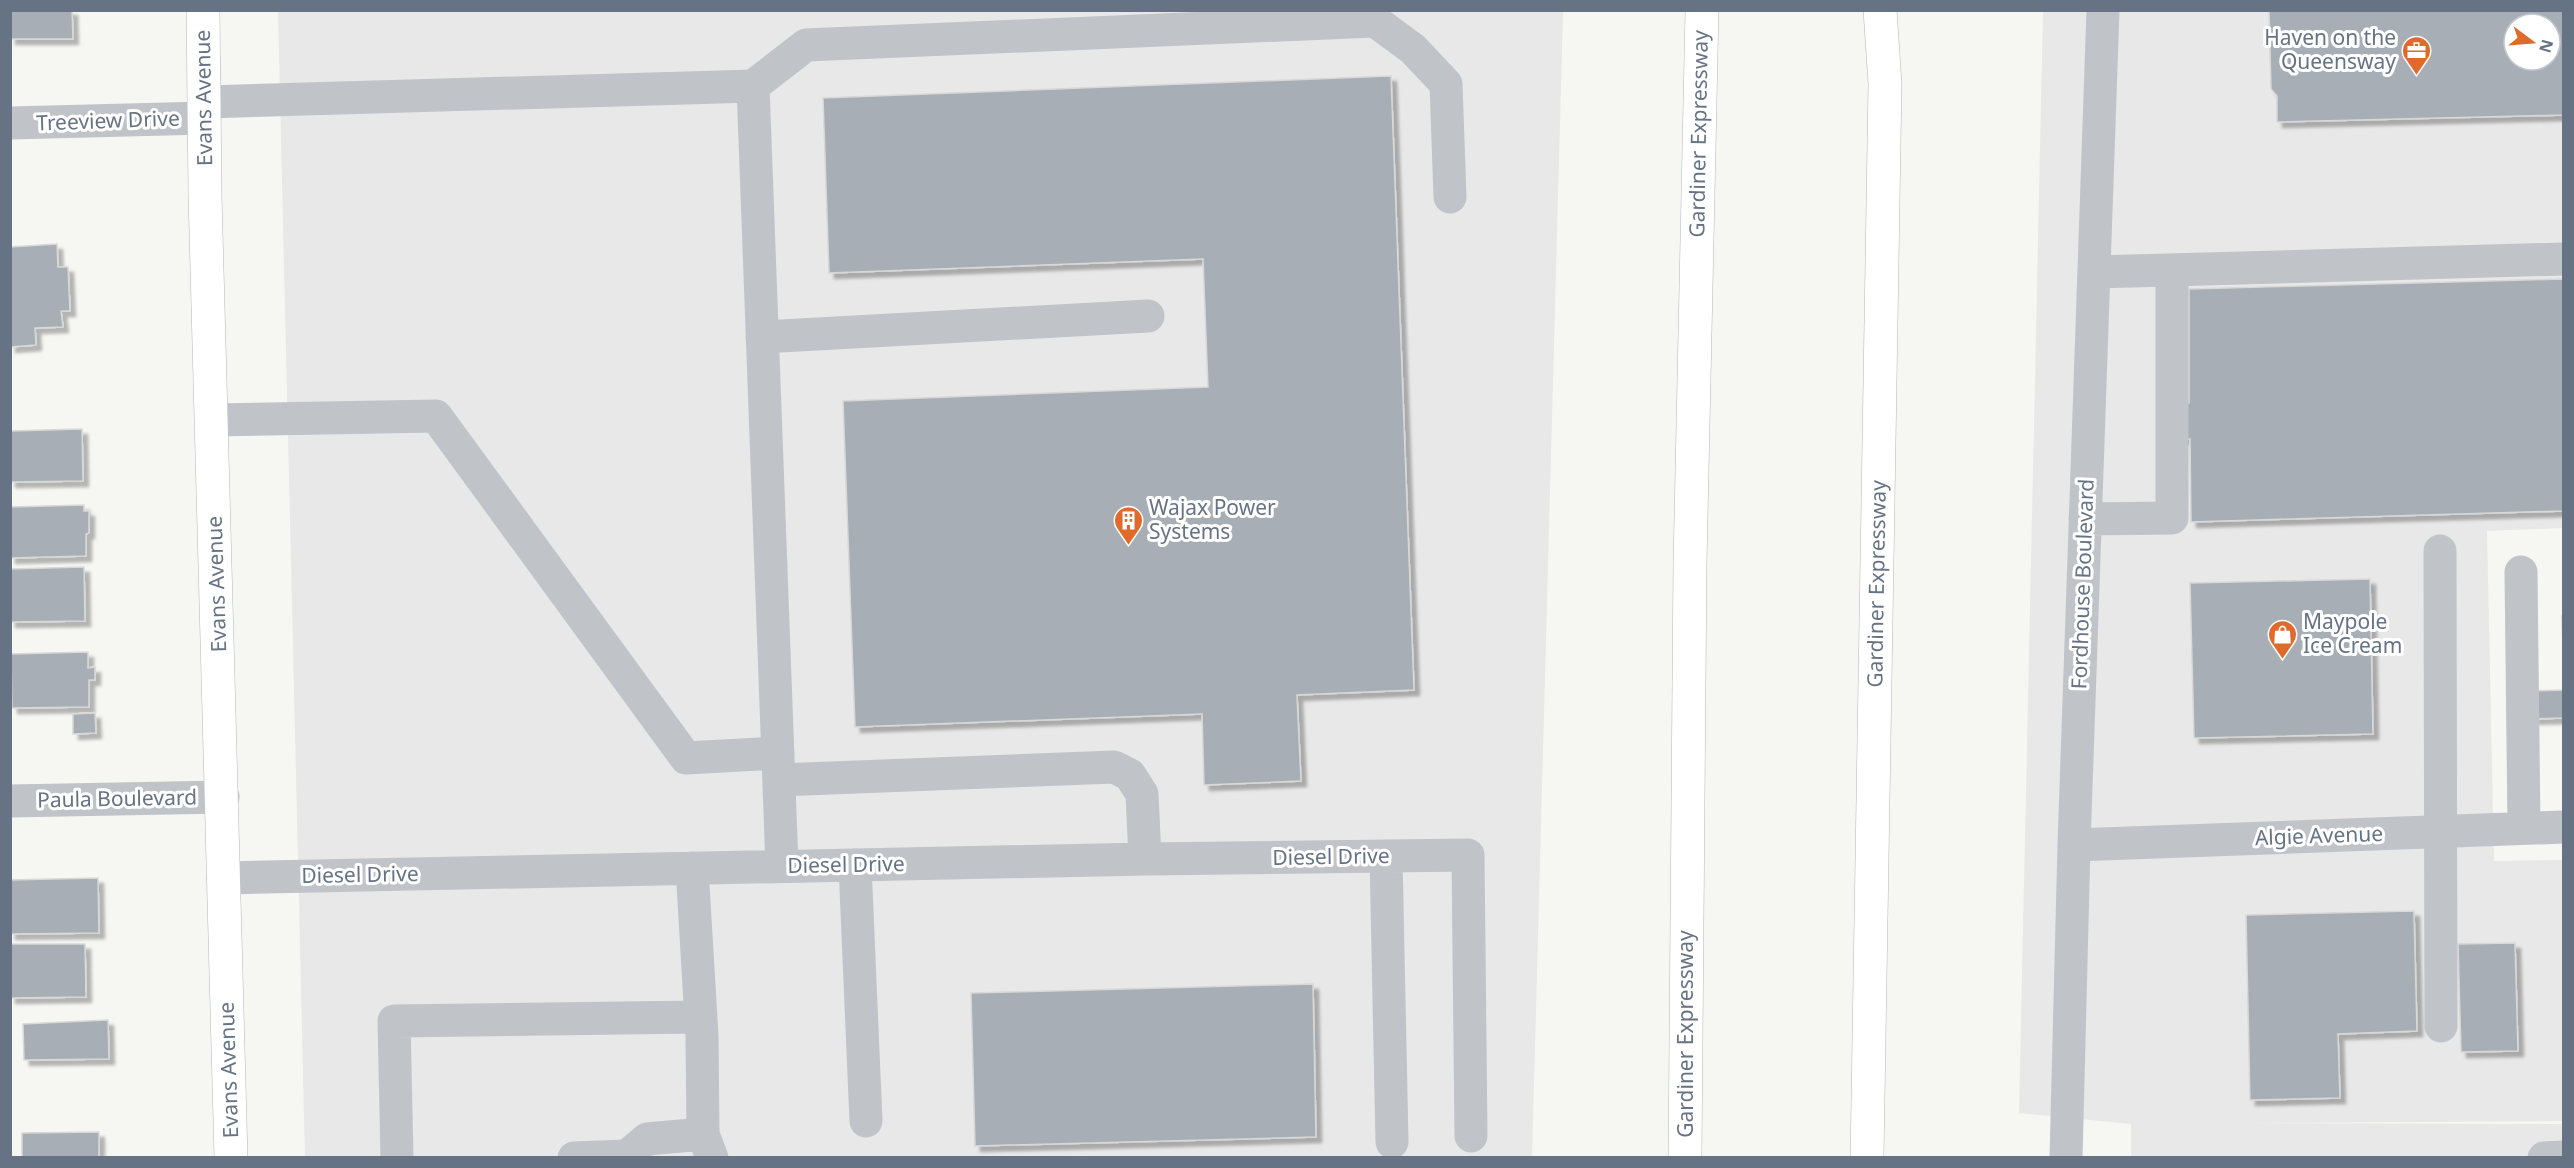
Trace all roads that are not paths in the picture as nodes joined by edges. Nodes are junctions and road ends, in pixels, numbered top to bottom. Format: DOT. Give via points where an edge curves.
graph roads {
  1 [pos="203,10"];
  2 [pos="1702,10"];
  3 [pos="1880,10"];
  4 [pos="1898,10"];
  5 [pos="2103,10"];
  6 [pos="1885,84"];
  7 [pos="753,86"];
  8 [pos="205,110"];
  9 [pos="10,123"];
  10 [pos="1450,197"];
  11 [pos="2564,259"];
  12 [pos="2172,270"];
  13 [pos="2094,272"];
  14 [pos="1148,316"];
  15 [pos="762,338"];
  16 [pos="212,420"];
  17 [pos="2085,519"];
  18 [pos="2440,551"];
  19 [pos="2521,572"];
  20 [pos="778,766"];
  21 [pos="223,797"];
  22 [pos="10,801"];
  23 [pos="2564,826"];
  24 [pos="2524,828"];
  25 [pos="2439,831"];
  26 [pos="2074,845"];
  27 [pos="1386,856"];
  28 [pos="1145,859"];
  29 [pos="855,865"];
  30 [pos="782,866"];
  31 [pos="692,868"];
  32 [pos="223,878"];
  33 [pos="700,1017"];
  34 [pos="2440,1026"];
  35 [pos="866,1121"];
  36 [pos="1472,1136"];
  37 [pos="1392,1142"];
  38 [pos="708,1146"];
  39 [pos="2564,1157"];
  40 [pos="231,1158"];
  41 [pos="397,1158"];
  42 [pos="574,1158"];
  43 [pos="1685,1158"];
  44 [pos="1868,1158"];
  45 [pos="2066,1158"];
  46 [pos="2544,1158"];
  1 -- 8 [label="main road, Evans Avenue"];
  2 -- 43 [label="main road, Gardiner Expressway" via="1690,564"];
  3 -- 6 [label="main road, Gardiner Expressway"];
  4 -- 6 [label="main road"];
  5 -- 13 [label="street, Fordhouse Boulevard"];
  6 -- 44 [label="main road, Gardiner Expressway"];
  7 -- 8 [label="street, Treeview Drive"];
  7 -- 10 [label="street" via="806,45 1375,21 1413,49 1446,84"];
  7 -- 15 [label="street"];
  8 -- 9 [label="street, Treeview Drive"];
  8 -- 16 [label="main road, Evans Avenue"];
  11 -- 12 [label="street"];
  12 -- 13 [label="street"];
  12 -- 17 [label="street" via="2172,518"];
  13 -- 17 [label="street, Fordhouse Boulevard"];
  14 -- 15 [label="street"];
  15 -- 20 [label="street"];
  16 -- 20 [label="street" via="436,416 686,758"];
  16 -- 21 [label="main road, Evans Avenue"];
  17 -- 26 [label="street, Fordhouse Boulevard"];
  18 -- 25 [label="street"];
  19 -- 24 [label="street"];
  20 -- 28 [label="street" via="1114,767 1130,775 1142,794"];
  20 -- 30 [label="street"];
  21 -- 22 [label="street, Paula Boulevard"];
  21 -- 32 [label="main road, Evans Avenue"];
  23 -- 24 [label="street, Algie Avenue"];
  24 -- 25 [label="street, Algie Avenue"];
  25 -- 26 [label="street, Algie Avenue"];
  25 -- 34 [label="street"];
  26 -- 45 [label="street, Fordhouse Boulevard"];
  27 -- 28 [label="street, Diesel Drive"];
  27 -- 36 [label="street, Diesel Drive" via="1468,855"];
  27 -- 37 [label="street"];
  28 -- 29 [label="street, Diesel Drive"];
  29 -- 30 [label="street, Diesel Drive"];
  29 -- 35 [label="street"];
  30 -- 31 [label="street, Diesel Drive"];
  31 -- 32 [label="street, Diesel Drive"];
  31 -- 33 [label="street"];
  32 -- 40 [label="main road, Evans Avenue"];
  33 -- 38 [label="street"];
  33 -- 41 [label="street" via="394,1021"];
  38 -- 42 [label="street" via="647,1139 627,1156"];
  39 -- 46 [label="street"];
}
